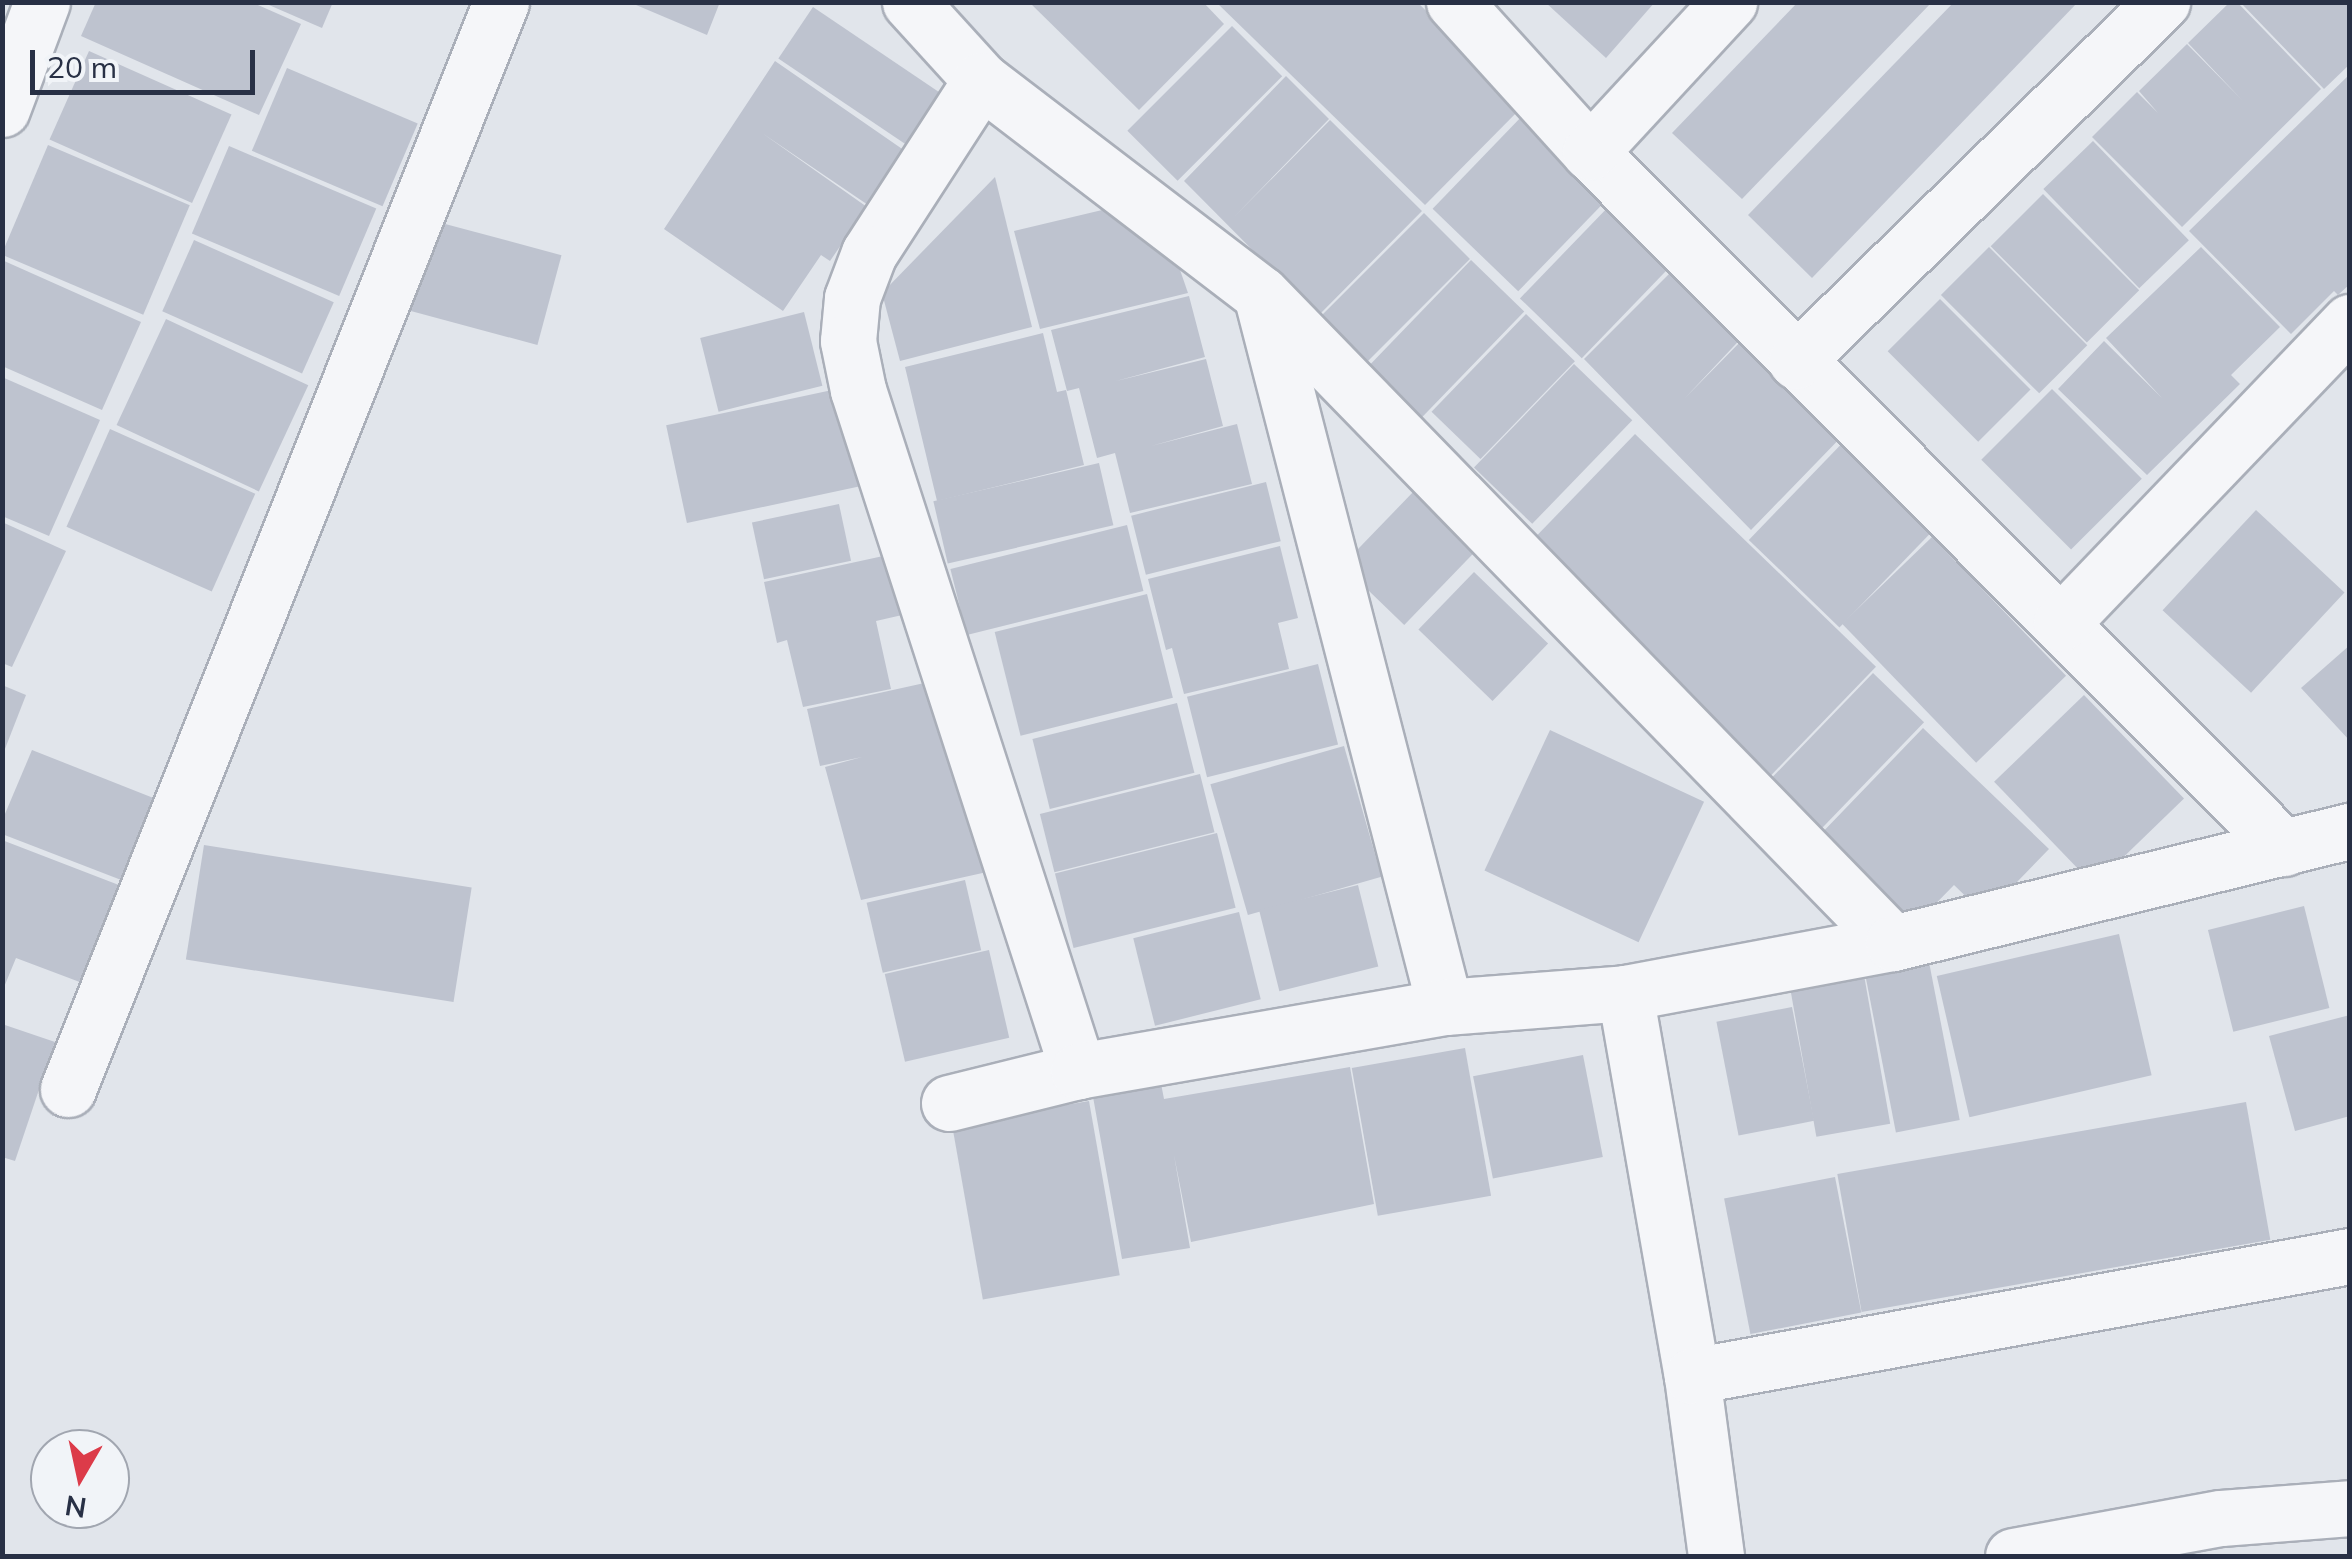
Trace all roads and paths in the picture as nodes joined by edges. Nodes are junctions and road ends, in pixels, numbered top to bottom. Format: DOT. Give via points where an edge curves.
graph roads {
  1 [pos="501,2"];
  2 [pos="910,2"];
  3 [pos="1454,2"];
  4 [pos="1729,2"];
  5 [pos="2162,2"];
  6 [pos="36,5"];
  7 [pos="981,80"];
  8 [pos="2,109"];
  9 [pos="1590,152"];
  10 [pos="1260,294"];
  11 [pos="2350,322"];
  12 [pos="1796,361"];
  13 [pos="2061,623"];
  14 [pos="2350,831"];
  15 [pos="2284,848"];
  16 [pos="1893,944"];
  17 [pos="1625,993"];
  18 [pos="1444,1006"];
  19 [pos="1078,1071"];
  20 [pos="68,1088"];
  21 [pos="949,1103"];
  22 [pos="2348,1260"];
  23 [pos="1692,1376"];
  24 [pos="2350,1508"];
  25 [pos="1716,1556"];
  26 [pos="2014,1556"];
  1 -- 20 [label="street"];
  2 -- 7 [label="street"];
  3 -- 9 [label="street"];
  4 -- 9 [label="street"];
  5 -- 12 [label="street"];
  6 -- 8 [label="street"];
  7 -- 10 [label="street"];
  7 -- 19 [label="street" via="870,254 852,298 848,341 858,390"];
  9 -- 12 [label="street"];
  10 -- 16 [label="street"];
  10 -- 18 [label="street"];
  11 -- 13 [label="street"];
  12 -- 13 [label="street"];
  13 -- 15 [label="street"];
  14 -- 15 [label="street"];
  15 -- 16 [label="street"];
  16 -- 17 [label="street"];
  17 -- 18 [label="street"];
  17 -- 23 [label="street"];
  18 -- 19 [label="street"];
  19 -- 21 [label="street"];
  22 -- 23 [label="street"];
  23 -- 25 [label="street"];
  24 -- 26 [label="street" via="2221,1518"];
}
